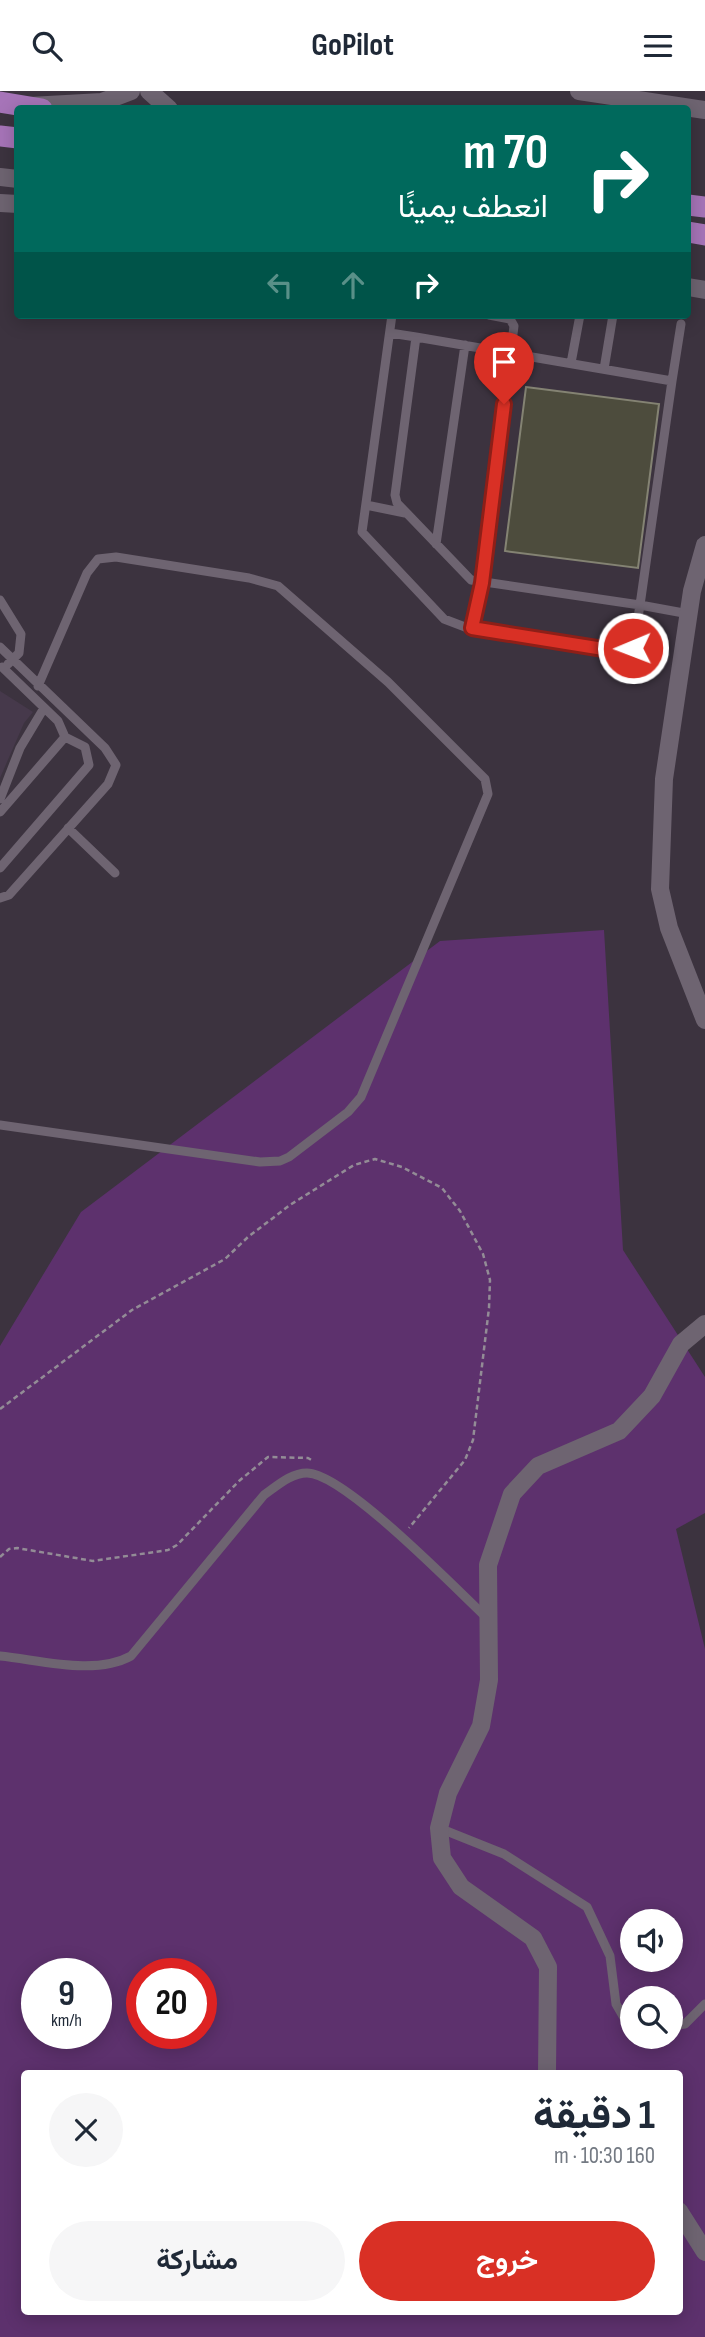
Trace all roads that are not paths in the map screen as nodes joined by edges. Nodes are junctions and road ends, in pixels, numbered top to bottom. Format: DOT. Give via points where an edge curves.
graph roads {
  1 [pos="131,91"];
  2 [pos="149,91"];
  3 [pos="579,91"];
  4 [pos="0,102"];
  5 [pos="18,105"];
  6 [pos="69,105"];
  7 [pos="165,105"];
  8 [pos="672,105"];
  9 [pos="392,319"];
  10 [pos="503,319"];
  11 [pos="579,319"];
  12 [pos="612,319"];
  13 [pos="681,324"];
  14 [pos="390,333"];
  15 [pos="416,337"];
  16 [pos="465,345"];
  17 [pos="510,353"];
  18 [pos="571,363"];
  19 [pos="604,369"];
  20 [pos="672,381"];
  21 [pos="366,505"];
  22 [pos="407,513"];
  23 [pos="436,544"];
  24 [pos="705,545"];
  25 [pos="482,583"];
  26 [pos="0,600"];
  27 [pos="640,605"];
  28 [pos="0,613"];
  29 [pos="689,614"];
  30 [pos="13,618"];
  31 [pos="472,628"];
  32 [pos="0,647"];
  33 [pos="13,661"];
  34 [pos="1,667"];
  35 [pos="37,686"];
  36 [pos="44,708"];
  37 [pos="65,737"];
  38 [pos="94,738"];
  39 [pos="85,747"];
  40 [pos="0,799"];
  41 [pos="0,812"];
  42 [pos="68,828"];
  43 [pos="0,869"];
  44 [pos="115,873"];
  45 [pos="0,898"];
  46 [pos="705,1020"];
  47 [pos="0,1125"];
  48 [pos="705,1324"];
  49 [pos="489,1619"];
  50 [pos="0,1656"];
  51 [pos="439,1828"];
  52 [pos="705,2004"];
  53 [pos="620,2010"];
  54 [pos="683,2024"];
  55 [pos="547,2070"];
  56 [pos="683,2217"];
  57 [pos="705,2249"];
  1 -- 6 [label="street" via="102,102"];
  2 -- 7 [label="street"];
  3 -- 8 [label="street"];
  4 -- 5 [label="main road"];
  9 -- 14 [label="lane"];
  10 -- 17 [label="lane" via="513,322"];
  11 -- 18 [label="lane"];
  12 -- 19 [label="lane"];
  13 -- 20 [label="lane"];
  14 -- 15 [label="lane"];
  14 -- 21 [label="lane"];
  15 -- 16 [label="lane"];
  15 -- 22 [label="lane" via="395,495"];
  16 -- 17 [label="lane"];
  16 -- 23 [label="lane"];
  17 -- 18 [label="lane"];
  17 -- 25 [label="lane"];
  18 -- 19 [label="lane"];
  19 -- 20 [label="lane"];
  20 -- 27 [label="lane"];
  21 -- 22 [label="lane"];
  21 -- 31 [label="lane" via="364,537 444,619"];
  22 -- 23 [label="lane"];
  23 -- 25 [label="lane" via="471,580"];
  24 -- 29 [label="street"];
  25 -- 27 [label="lane"];
  25 -- 31 [label="lane"];
  26 -- 30 [label="lane"];
  27 -- 29 [label="lane"];
  27 -- 31 [label="lane" via="633,648 627,653"];
  28 -- 30 [label="lane"];
  29 -- 46 [label="street" via="664,779 660,889 669,928"];
  30 -- 33 [label="lane" via="22,644"];
  32 -- 33 [label="lane"];
  33 -- 34 [label="lane"];
  33 -- 35 [label="lane"];
  34 -- 36 [label="lane"];
  35 -- 38 [label="lane"];
  35 -- 47 [label="lane" via="87,573 98,559 116,557 264,581 291,594 388,682 485,779 488,794 361,1097 297,1151 270,1163"];
  36 -- 37 [label="lane" via="60,724"];
  36 -- 40 [label="lane" via="20,748"];
  37 -- 39 [label="lane"];
  37 -- 41 [label="lane"];
  38 -- 39 [label="lane"];
  38 -- 42 [label="lane" via="113,755 114,776"];
  39 -- 43 [label="lane" via="90,759 86,771"];
  42 -- 44 [label="lane"];
  42 -- 45 [label="lane" via="9,895"];
  48 -- 49 [label="street" via="681,1344 652,1396 619,1431 538,1466 512,1494 488,1565"];
  49 -- 50 [label="lane" via="359,1500 328,1479 307,1473 286,1479 264,1495 131,1656 115,1665"];
  49 -- 51 [label="street" via="489,1680 481,1726 448,1793"];
  51 -- 53 [label="lane" via="504,1854 587,1907 610,1956"];
  51 -- 55 [label="street" via="442,1858 461,1887 533,1938 548,1967"];
  52 -- 54 [label="lane"];
  56 -- 57 [label="street"];
}
